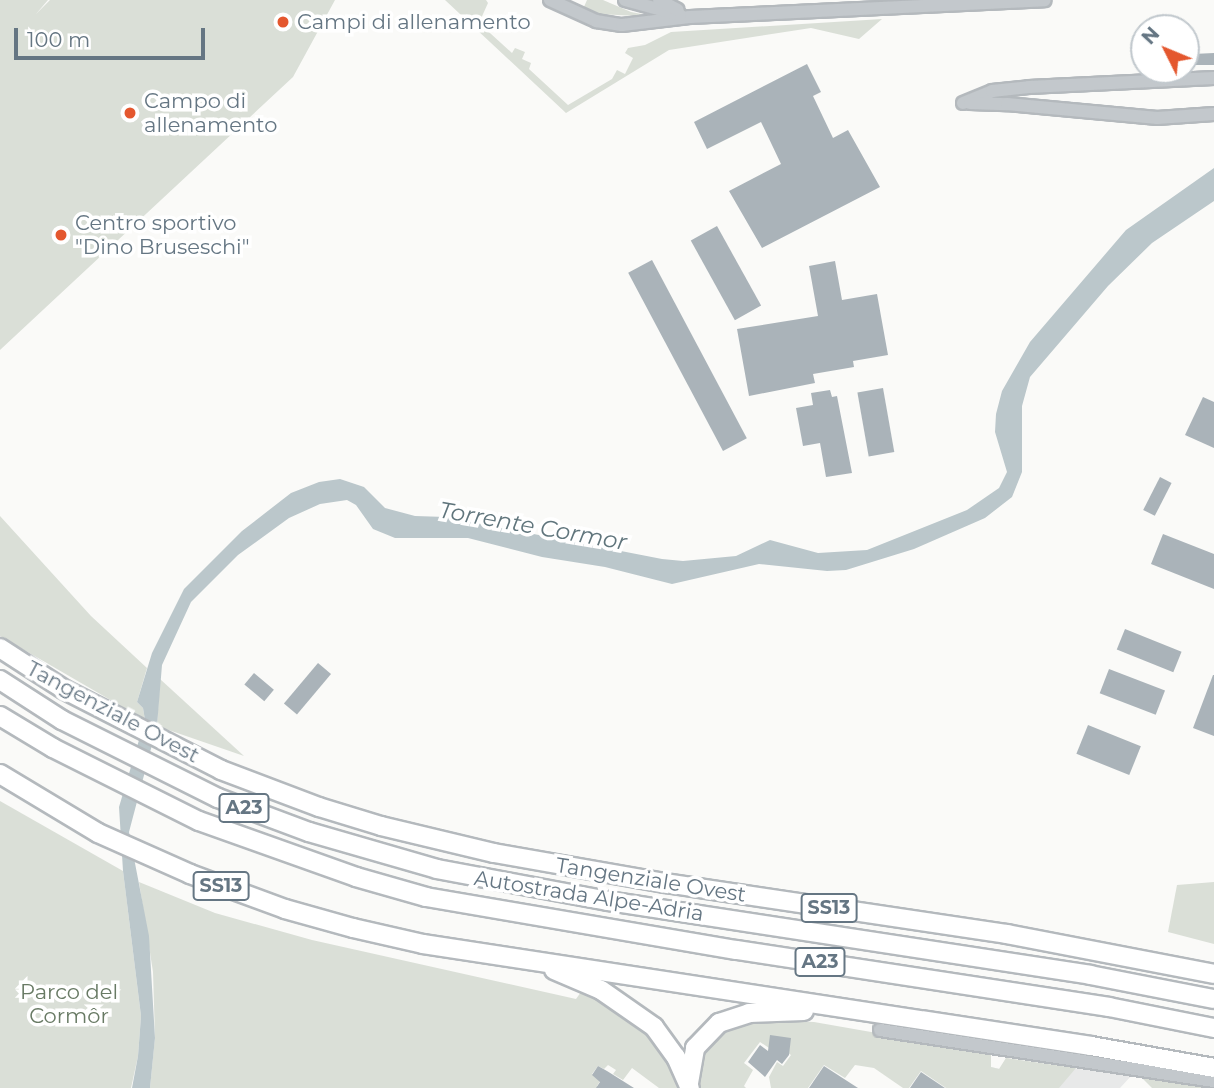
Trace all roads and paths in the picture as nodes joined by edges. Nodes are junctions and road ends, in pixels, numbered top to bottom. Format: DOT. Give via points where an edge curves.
graph roads {
  1 [pos="550,0"];
  2 [pos="625,0"];
  3 [pos="659,0"];
  4 [pos="865,0"];
  5 [pos="1045,0"];
  6 [pos="935,3"];
  7 [pos="578,6"];
  8 [pos="853,9"];
  9 [pos="690,17"];
  10 [pos="1214,78"];
  11 [pos="1214,114"];
  12 [pos="0,648"];
  13 [pos="0,680"];
  14 [pos="0,716"];
  15 [pos="0,774"];
  16 [pos="532,959"];
  17 [pos="1214,974"];
  18 [pos="1214,999"];
  19 [pos="835,1008"];
  20 [pos="1214,1028"];
  21 [pos="880,1030"];
  22 [pos="1214,1068"];
  23 [pos="1214,1081"];
  24 [pos="690,1085"];
  1 -- 7 [label="street"];
  2 -- 9 [label="street"];
  3 -- 9 [label="street"];
  4 -- 8 [label="street"];
  5 -- 6 [label="street"];
  6 -- 8 [label="street"];
  7 -- 9 [label="street" via="596,21 622,25"];
  8 -- 9 [label="street"];
  10 -- 11 [label="street" via="1029,86 963,103 1157,118"];
  12 -- 17 [label="highway, Tangenziale Ovest / SS13" via="65,690 221,770 319,807 443,842 664,884 1007,934"];
  13 -- 18 [label="highway, Autostrada Alpe-Adria / A23" via="62,720 218,798 309,832 437,869"];
  14 -- 20 [label="highway, Autostrada Alpe-Adria / A23" via="198,821 426,897"];
  15 -- 16 [label="highway, SS13" via="98,833 285,909 423,944"];
  16 -- 19 [label="highway, SS13"];
  16 -- 24 [label="highway" via="601,990 654,1027"];
  19 -- 22 [label="highway, SS13"];
  19 -- 24 [label="highway" via="749,1013 719,1023 695,1048"];
  21 -- 23 [label="street"];
}
